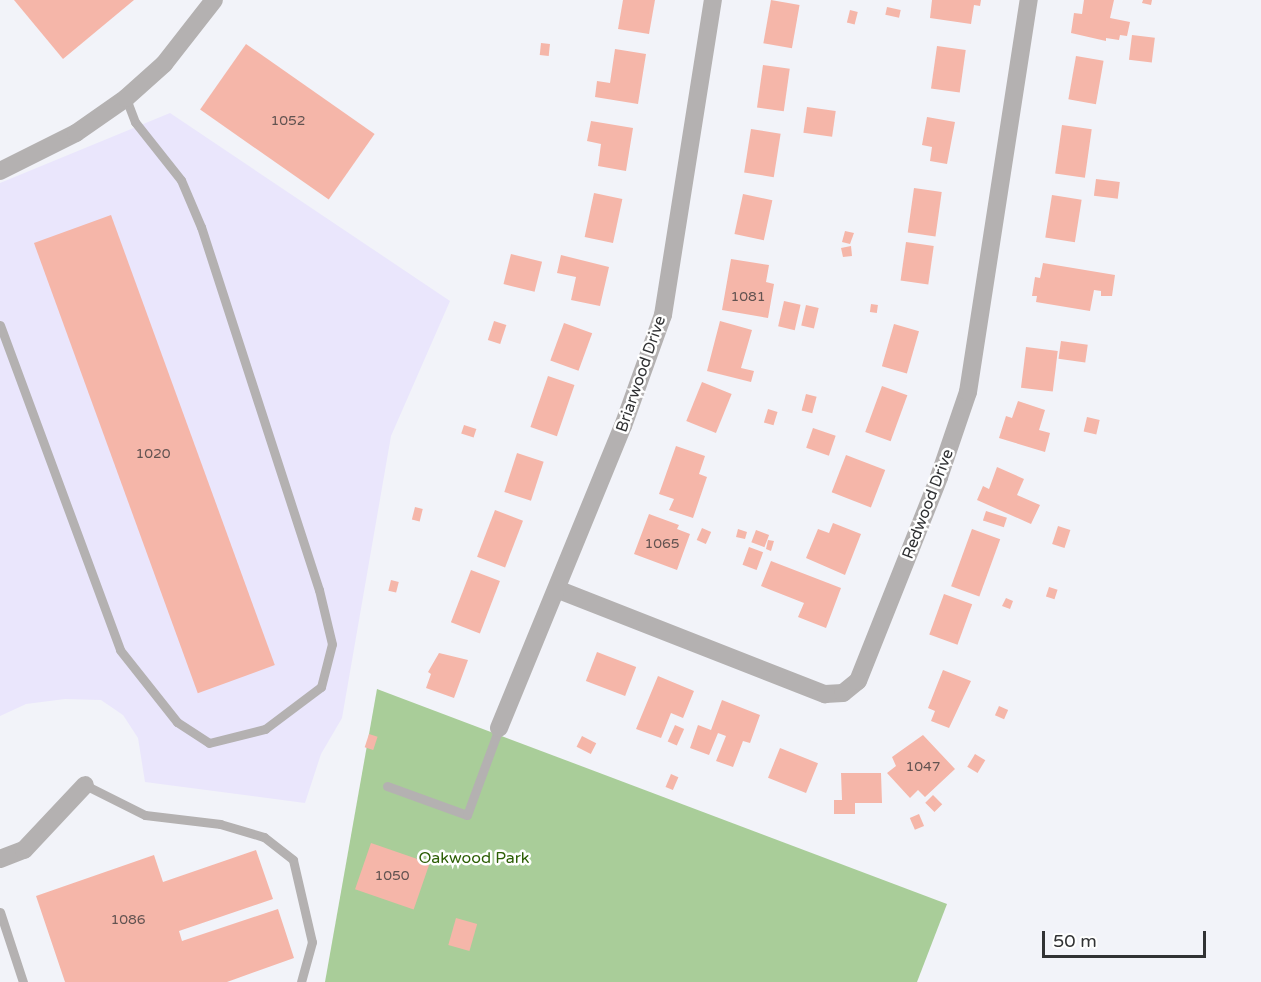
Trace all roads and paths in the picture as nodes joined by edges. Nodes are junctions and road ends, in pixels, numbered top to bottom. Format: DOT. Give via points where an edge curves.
graph roads {
  1 [pos="214,0"];
  2 [pos="713,0"];
  3 [pos="1029,0"];
  4 [pos="126,98"];
  5 [pos="0,171"];
  6 [pos="0,325"];
  7 [pos="558,590"];
  8 [pos="499,728"];
  9 [pos="85,785"];
  10 [pos="387,786"];
  11 [pos="0,859"];
  12 [pos="0,912"];
  13 [pos="23,982"];
  14 [pos="301,982"];
  1 -- 4 [label="street" via="164,64"];
  2 -- 7 [label="street, Briarwood Drive" via="663,315"];
  3 -- 7 [label="street, Redwood Drive" via="968,392 939,477 858,681 843,693 825,694"];
  4 -- 5 [label="street" via="76,133"];
  4 -- 6 [label="lane" via="135,122 181,180 201,227 319,590 332,644 321,687 265,729 209,743 177,722 120,650"];
  7 -- 8 [label="street, Briarwood Drive"];
  8 -- 10 [label="lane" via="467,815"];
  9 -- 11 [label="street" via="24,850"];
  9 -- 14 [label="lane" via="146,815 219,824 264,837 293,860 312,942"];
  12 -- 13 [label="lane"];
}
